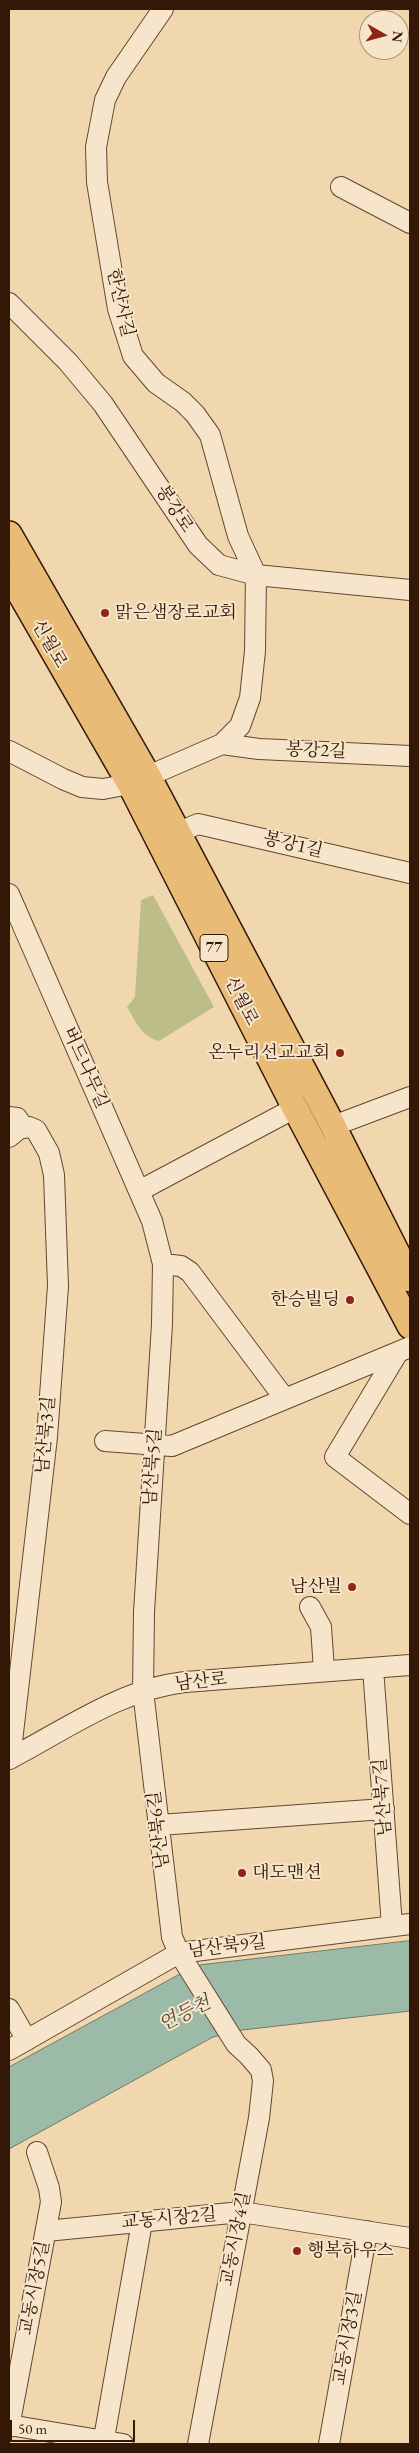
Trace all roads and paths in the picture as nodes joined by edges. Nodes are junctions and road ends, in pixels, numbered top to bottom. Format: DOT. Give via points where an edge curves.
graph roads {
  1 [pos="163,9"];
  2 [pos="341,187"];
  3 [pos="410,223"];
  4 [pos="9,302"];
  5 [pos="9,534"];
  6 [pos="256,575"];
  7 [pos="9,576"];
  8 [pos="410,590"];
  9 [pos="222,744"];
  10 [pos="9,751"];
  11 [pos="410,756"];
  12 [pos="139,780"];
  13 [pos="177,833"];
  14 [pos="410,873"];
  15 [pos="9,894"];
  16 [pos="13,915"];
  17 [pos="410,1098"];
  18 [pos="295,1108"];
  19 [pos="333,1126"];
  20 [pos="15,1128"];
  21 [pos="139,1191"];
  22 [pos="160,1243"];
  23 [pos="164,1264"];
  24 [pos="410,1279"];
  25 [pos="410,1326"];
  26 [pos="404,1350"];
  27 [pos="285,1399"];
  28 [pos="105,1441"];
  29 [pos="154,1445"];
  30 [pos="410,1514"];
  31 [pos="310,1607"];
  32 [pos="410,1665"];
  33 [pos="374,1668"];
  34 [pos="324,1670"];
  35 [pos="143,1691"];
  36 [pos="9,1759"];
  37 [pos="384,1809"];
  38 [pos="159,1825"];
  39 [pos="401,1925"];
  40 [pos="183,1960"];
  41 [pos="9,2009"];
  42 [pos="27,2040"];
  43 [pos="236,2044"];
  44 [pos="9,2050"];
  45 [pos="37,2152"];
  46 [pos="241,2212"];
  47 [pos="142,2222"];
  48 [pos="46,2231"];
  49 [pos="367,2231"];
  50 [pos="410,2238"];
  51 [pos="9,2426"];
  52 [pos="110,2443"];
  53 [pos="198,2444"];
  54 [pos="329,2444"];
  1 -- 6 [label="street, 한산사길" via="116,77 105,100 96,147 96,182 118,309 133,356 156,383 195,414 210,435 238,536"];
  2 -- 3 [label="street"];
  4 -- 6 [label="street, 봉강로" via="68,362 102,404 205,554 219,565"];
  5 -- 12 [label="main road, 신월로 / 77"];
  6 -- 8 [label="street, 봉강로"];
  6 -- 9 [label="street" via="255,651 250,698 240,726"];
  7 -- 12 [label="main road, 신월로 / 77"];
  9 -- 11 [label="street, 봉강2길" via="259,749"];
  9 -- 12 [label="street"];
  10 -- 12 [label="street" via="82,787 103,789"];
  12 -- 13 [label="main road, 신월로 / 77"];
  12 -- 18 [label="main road, 신월로 / 77"];
  13 -- 14 [label="street, 봉강1길" via="198,824"];
  13 -- 19 [label="main road, 신월로 / 77"];
  15 -- 16 [label="street, 버드나무길"];
  16 -- 21 [label="street, 버드나무길"];
  17 -- 19 [label="street"];
  18 -- 21 [label="street"];
  18 -- 25 [label="main road, 신월로 / 77"];
  19 -- 24 [label="main road, 신월로 / 77"];
  20 -- 36 [label="street, 남산북3길" via="36,1130 52,1163 58,1286 47,1437"];
  21 -- 22 [label="street, 버드나무길"];
  22 -- 23 [label="street, 남산북5길"];
  23 -- 27 [label="street" via="181,1266 190,1272"];
  23 -- 29 [label="street, 남산북5길"];
  26 -- 27 [label="street"];
  26 -- 30 [label="street" via="335,1457"];
  27 -- 29 [label="street" via="172,1446"];
  28 -- 29 [label="street"];
  29 -- 35 [label="street, 남산북5길" via="144,1612"];
  31 -- 34 [label="street" via="321,1627"];
  32 -- 33 [label="street, 남산로"];
  33 -- 34 [label="street, 남산로"];
  33 -- 37 [label="street, 남산북7길"];
  34 -- 35 [label="street, 남산로" via="174,1684"];
  35 -- 36 [label="street, 남산로"];
  35 -- 38 [label="street, 남산북6길"];
  37 -- 38 [label="street"];
  37 -- 39 [label="street, 남산북7길"];
  38 -- 40 [label="street, 남산북6길" via="172,1937"];
  39 -- 40 [label="street, 남산북9길"];
  40 -- 42 [label="street, 남산북9길"];
  40 -- 43 [label="street, 남산북6길"];
  41 -- 42 [label="street"];
  42 -- 44 [label="street, 남산북9길"];
  43 -- 46 [label="street, 교동시장4길" via="258,2067 263,2081"];
  45 -- 48 [label="street, 교동시장5길" via="51,2196"];
  46 -- 47 [label="street, 교동시장2길"];
  46 -- 49 [label="street, 교동시장2길"];
  46 -- 53 [label="street, 교동시장4길"];
  47 -- 48 [label="street, 교동시장2길"];
  47 -- 52 [label="street"];
  48 -- 51 [label="street, 교동시장5길"];
  49 -- 50 [label="street, 교동시장2길"];
  49 -- 54 [label="street, 교동시장3길"];
  51 -- 52 [label="street"];
}
